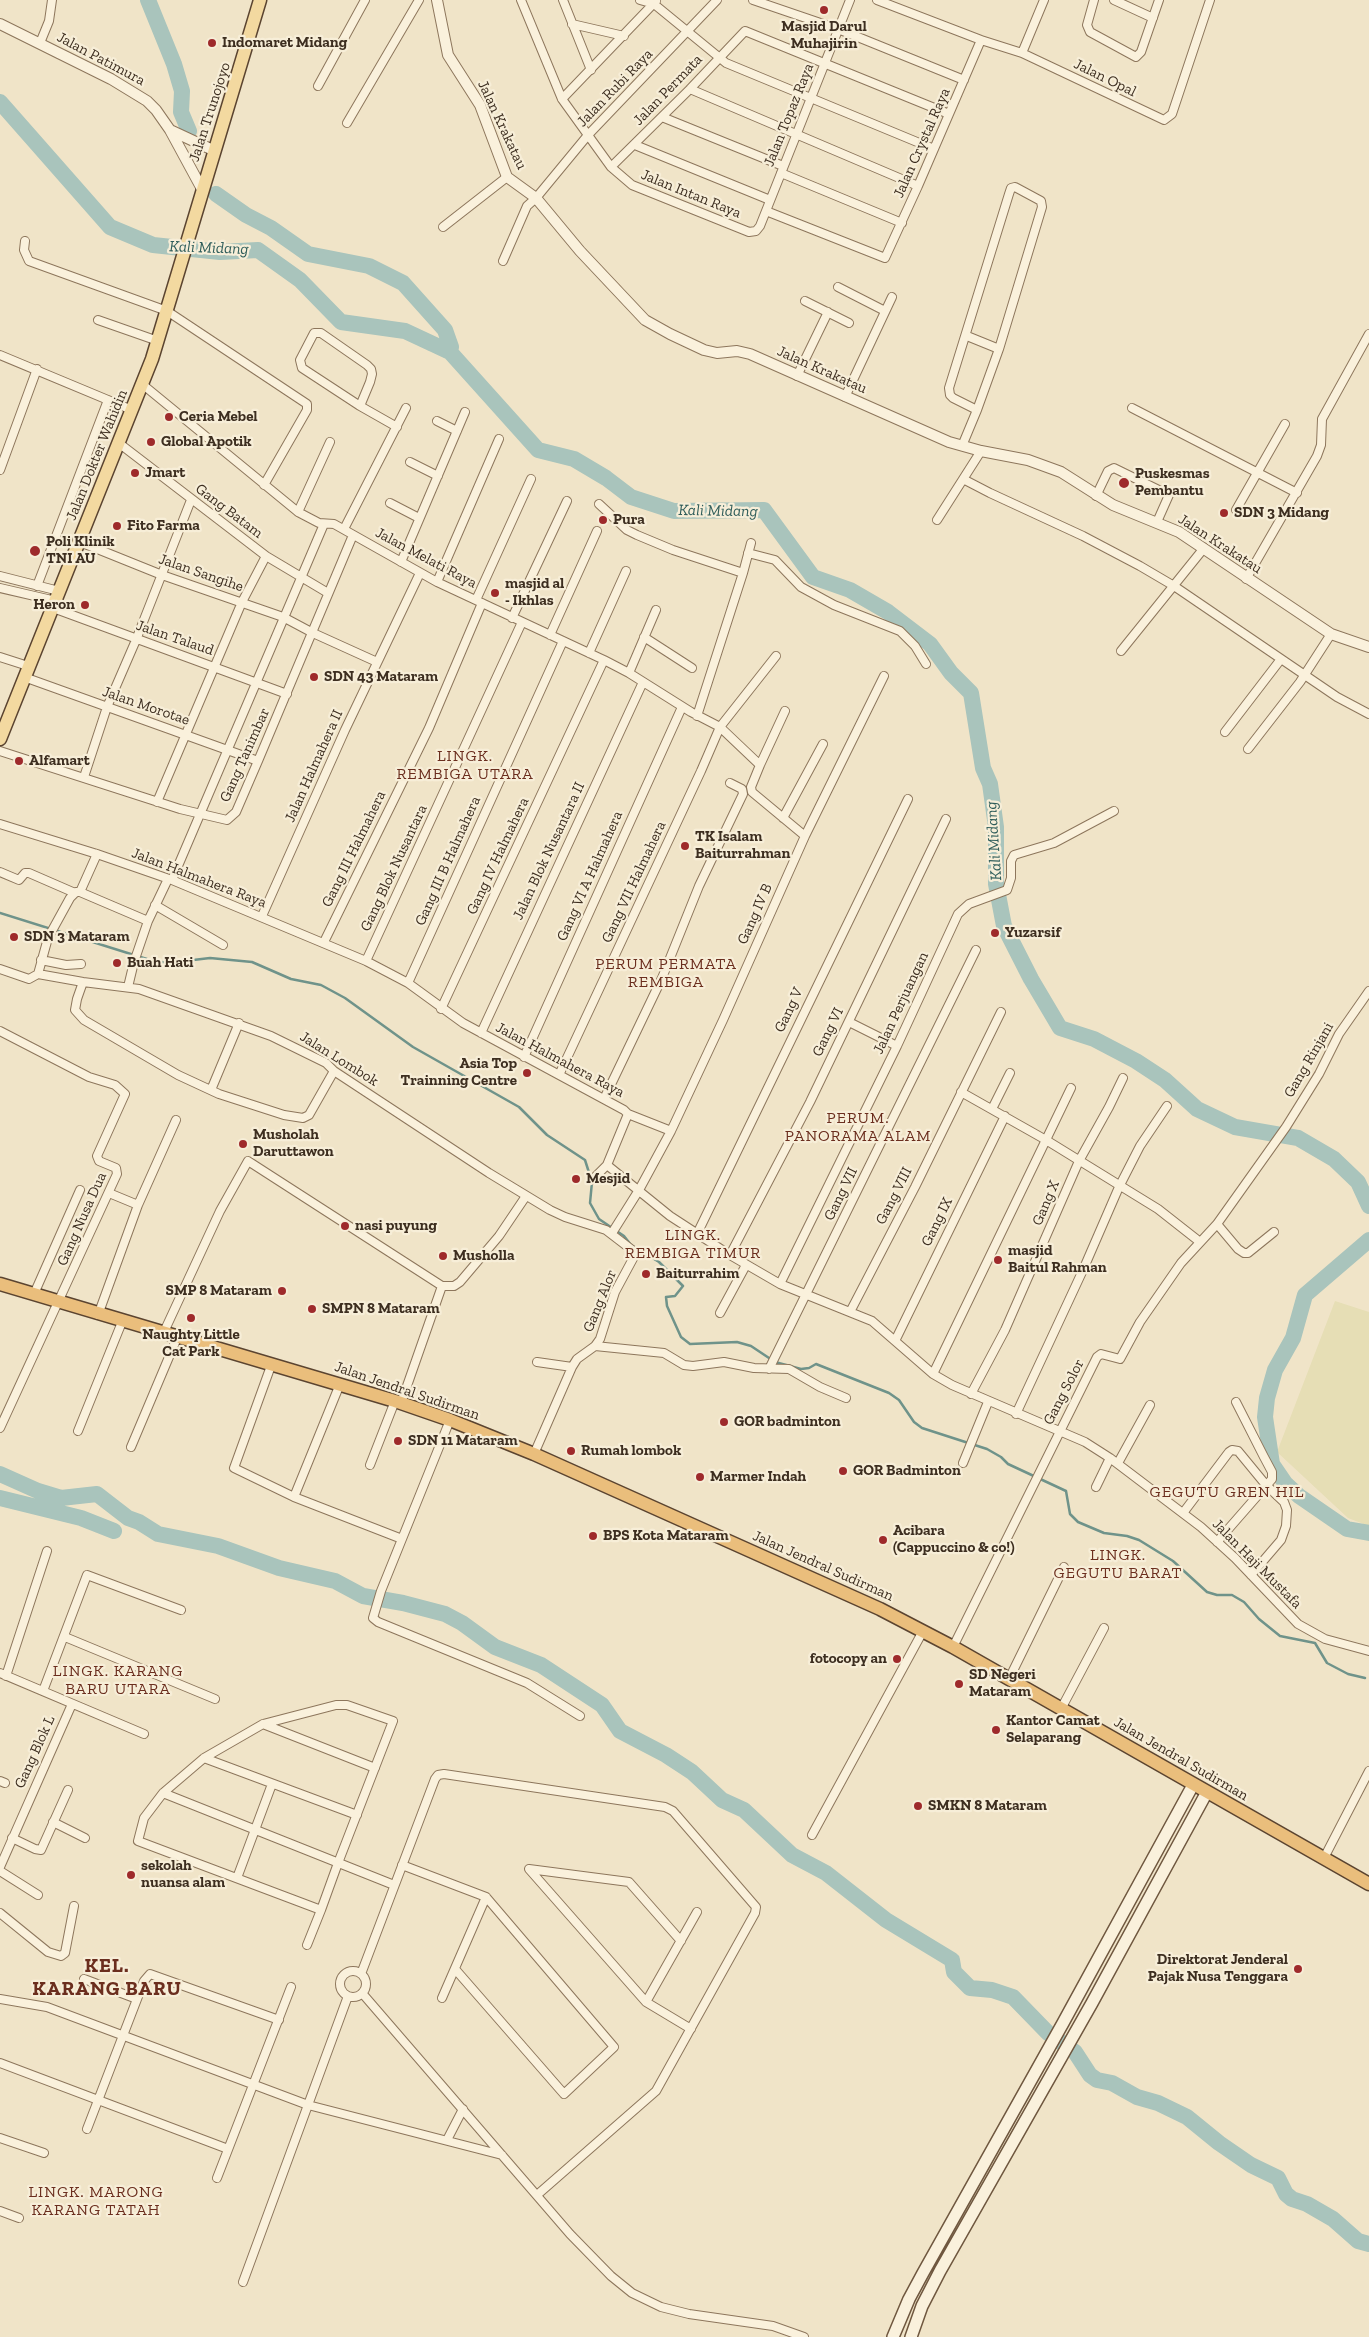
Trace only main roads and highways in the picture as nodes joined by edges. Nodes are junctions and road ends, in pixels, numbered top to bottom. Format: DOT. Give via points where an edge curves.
graph roads {
  1 [pos="260,0"];
  2 [pos="188,234"];
  3 [pos="3,723"];
  4 [pos="0,739"];
  5 [pos="0,1284"];
  6 [pos="1193,1785"];
  7 [pos="1207,1792"];
  8 [pos="1369,1884"];
  9 [pos="893,2337"];
  10 [pos="911,2337"];
  1 -- 2 [label="main road, Jalan Trunojoyo"];
  2 -- 3 [label="main road, Jalan Dokter Wahidin" via="158,341 120,444"];
  3 -- 4 [label="main road, Jalan Dokter Wahidin"];
  5 -- 6 [label="highway, Jalan Jendral Sudirman" via="398,1402 534,1454 923,1631"];
  6 -- 7 [label="highway, Jalan Jendral Sudirman"];
  6 -- 9 [label="main road" via="923,2273"];
  7 -- 8 [label="highway, Jalan Jendral Sudirman"];
  7 -- 10 [label="main road" via="940,2271"];
}
